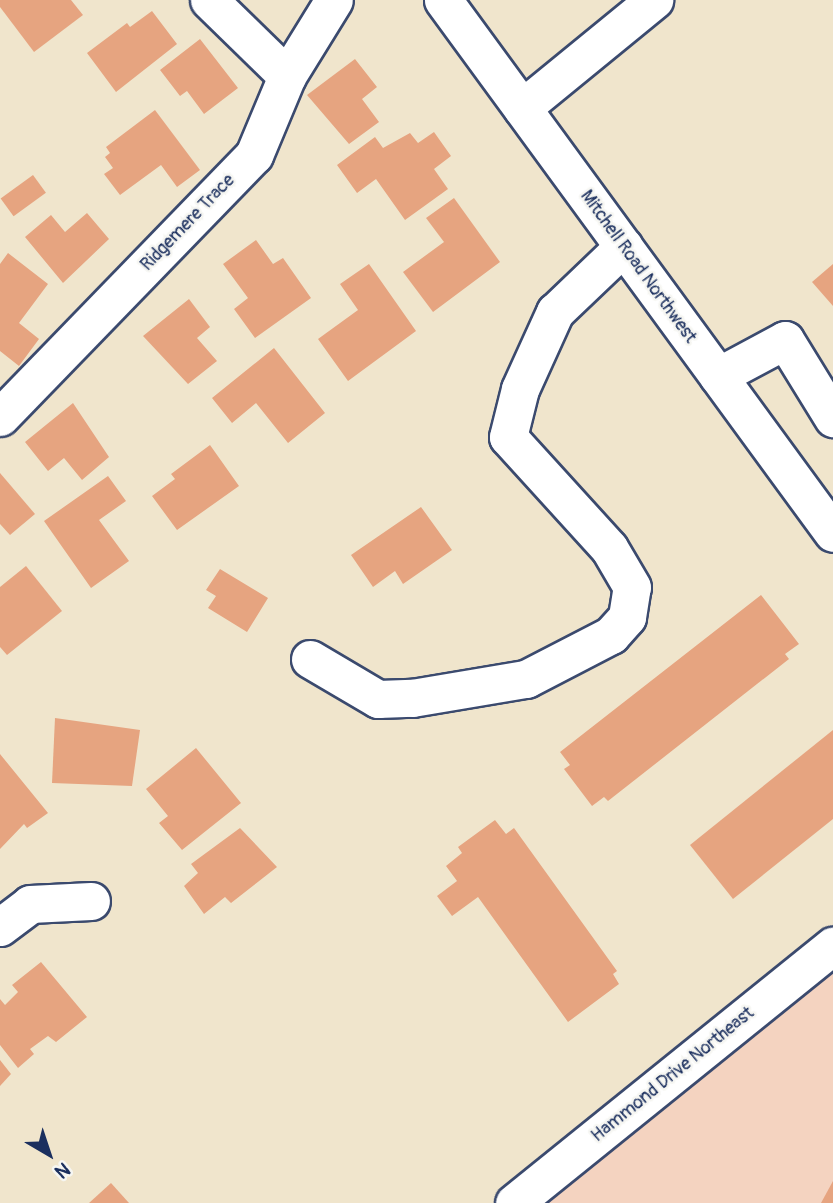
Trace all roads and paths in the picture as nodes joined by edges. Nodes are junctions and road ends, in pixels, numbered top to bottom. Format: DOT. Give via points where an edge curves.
graph roads {
  1 [pos="209,0"];
  2 [pos="334,0"];
  3 [pos="443,0"];
  4 [pos="654,0"];
  5 [pos="287,76"];
  6 [pos="522,108"];
  7 [pos="624,246"];
  8 [pos="718,376"];
  9 [pos="0,417"];
  10 [pos="833,418"];
  11 [pos="833,533"];
  12 [pos="310,659"];
  13 [pos="90,901"];
  14 [pos="0,927"];
  15 [pos="832,948"];
  16 [pos="514,1203"];
  1 -- 5 [label="street"];
  2 -- 5 [label="street, Ridgemere Trace"];
  3 -- 6 [label="street, Mitchell Road Northwest"];
  4 -- 6 [label="street"];
  5 -- 9 [label="street, Ridgemere Trace" via="254,155"];
  6 -- 7 [label="street, Mitchell Road Northwest"];
  7 -- 8 [label="street, Mitchell Road Northwest"];
  7 -- 12 [label="street" via="555,312 520,389 509,437 609,548 632,587 627,617 611,635 526,679 412,698 378,699"];
  8 -- 10 [label="street" via="785,340"];
  8 -- 11 [label="street, Mitchell Road Northwest"];
  13 -- 14 [label="street" via="30,904"];
  15 -- 16 [label="street, Hammond Drive Northeast"];
}
